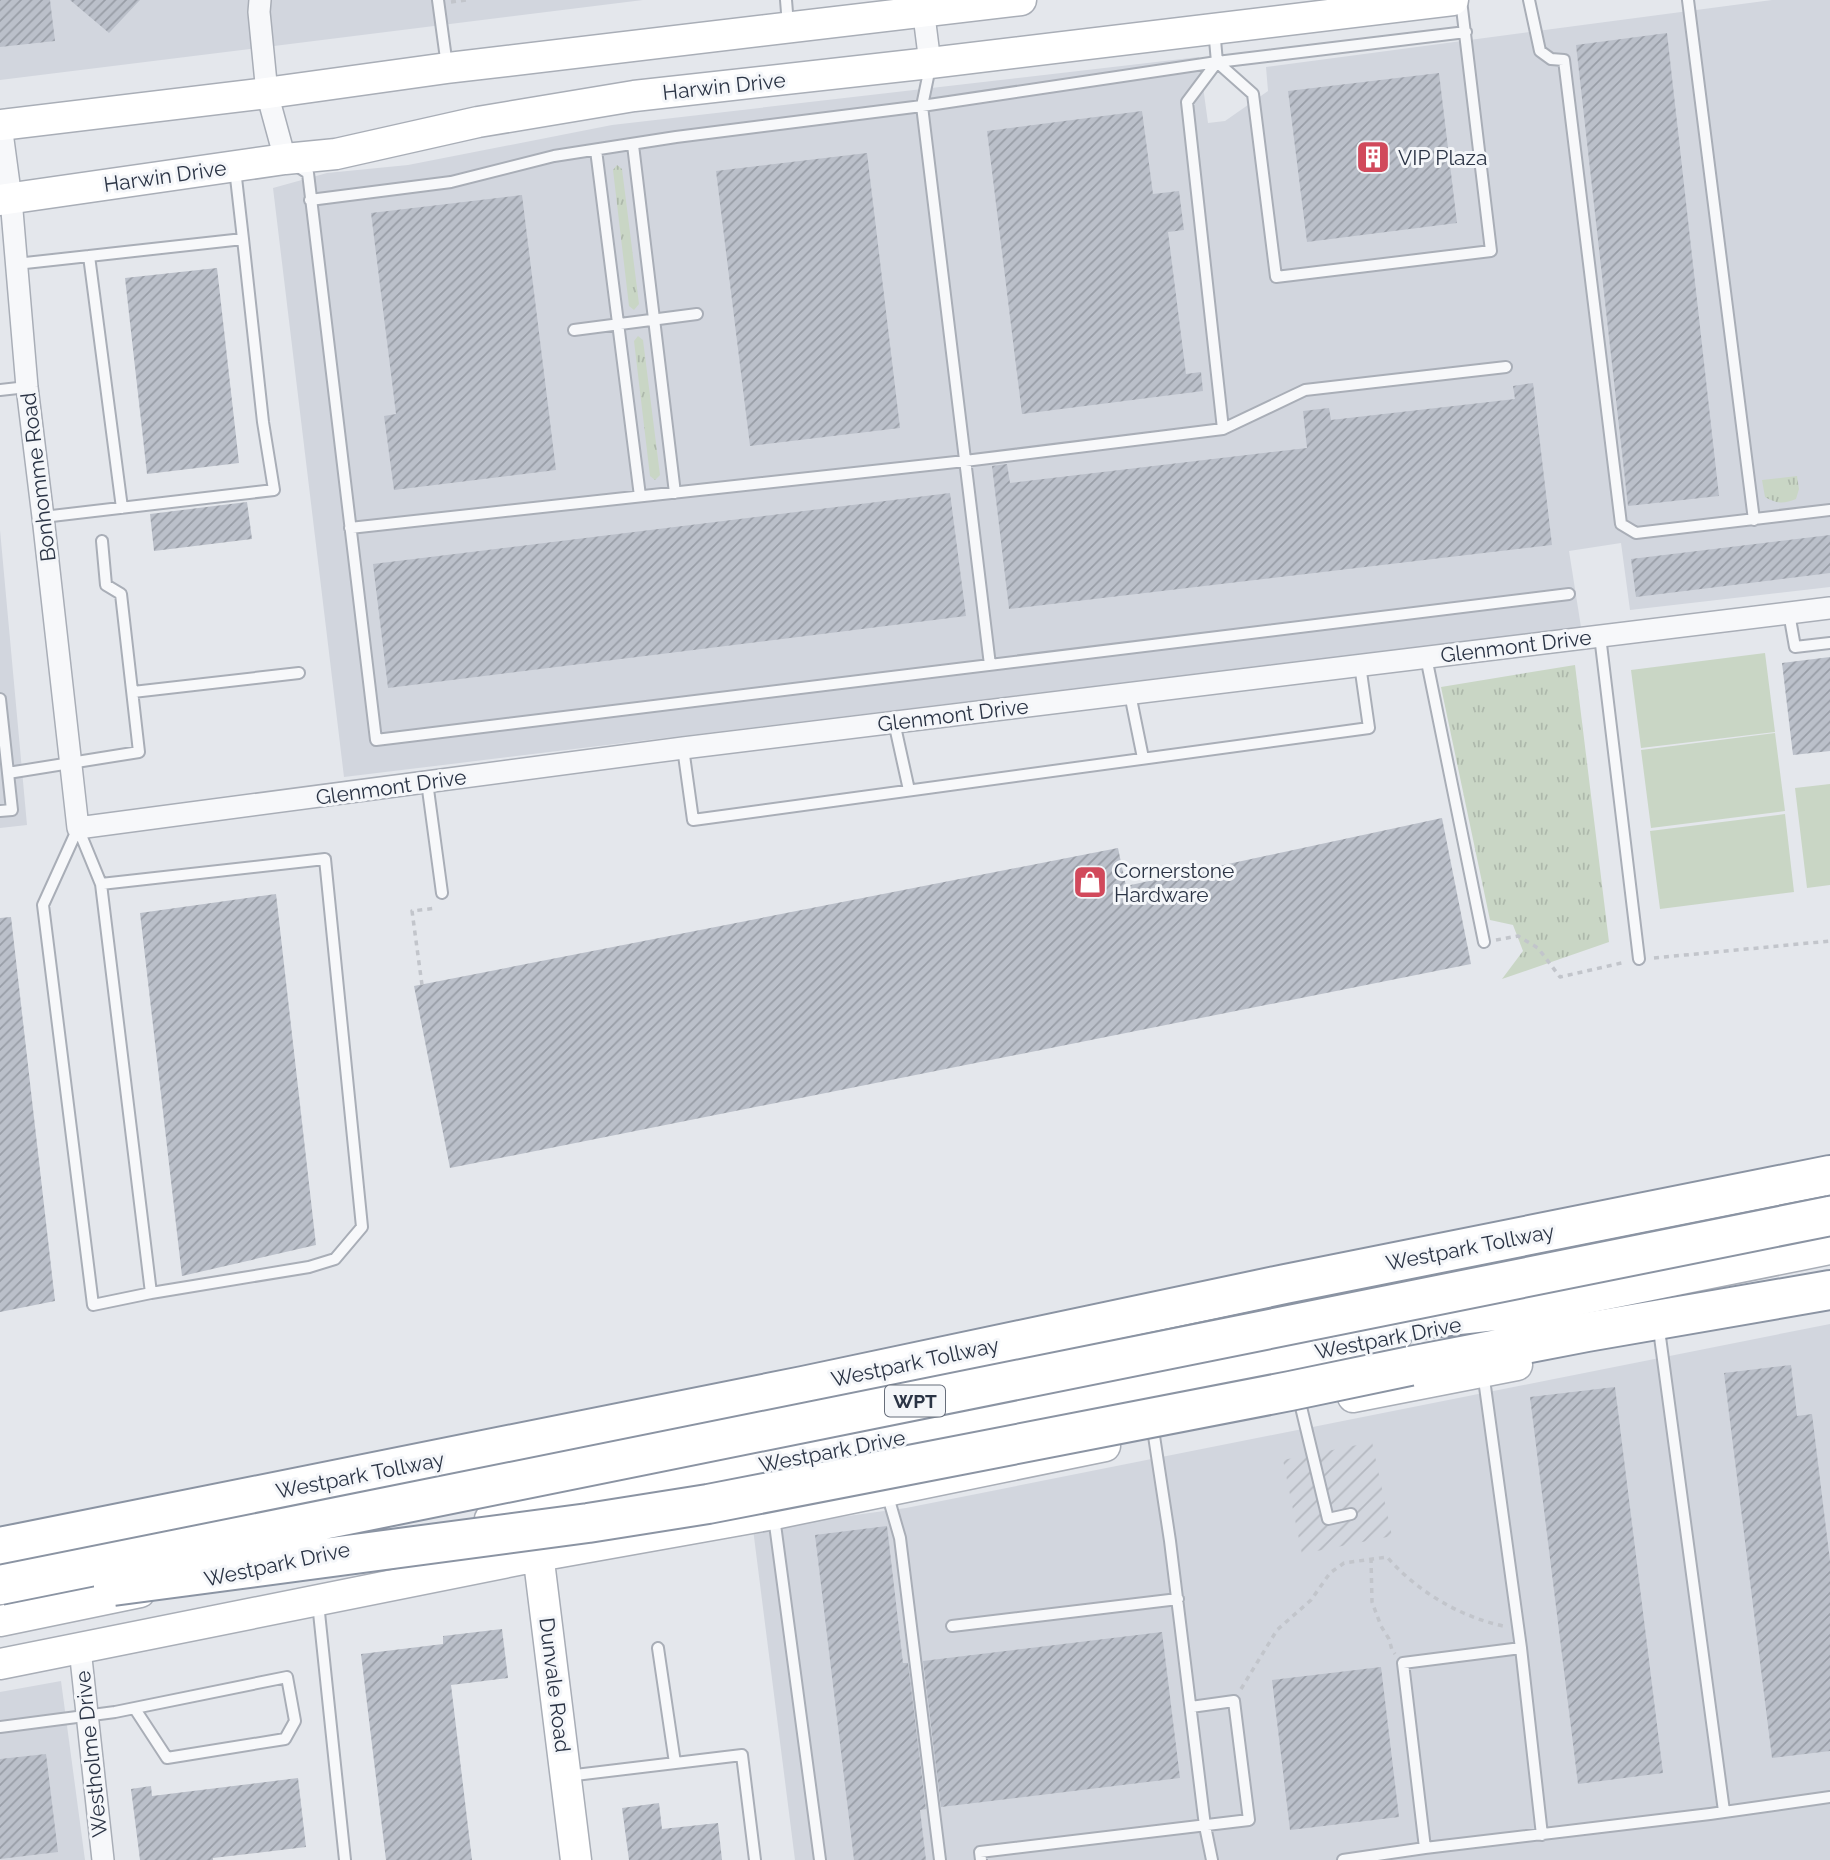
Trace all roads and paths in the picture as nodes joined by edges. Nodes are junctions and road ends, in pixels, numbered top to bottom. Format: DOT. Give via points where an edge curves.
graph roads {
  1 [pos="260,0"];
  2 [pos="438,0"];
  3 [pos="1021,0"];
  4 [pos="1453,0"];
  5 [pos="1461,0"];
  6 [pos="1529,0"];
  7 [pos="1688,0"];
  8 [pos="923,6"];
  9 [pos="787,14"];
  10 [pos="1214,28"];
  11 [pos="1466,32"];
  12 [pos="1217,62"];
  13 [pos="930,63"];
  14 [pos="447,68"];
  15 [pos="267,93"];
  16 [pos="922,106"];
  17 [pos="0,125"];
  18 [pos="633,145"];
  19 [pos="596,150"];
  20 [pos="285,159"];
  21 [pos="234,166"];
  22 [pos="5,200"];
  23 [pos="310,200"];
  24 [pos="243,239"];
  25 [pos="89,256"];
  26 [pos="16,264"];
  27 [pos="697,314"];
  28 [pos="654,319"];
  29 [pos="618,324"];
  30 [pos="574,330"];
  31 [pos="1506,367"];
  32 [pos="27,387"];
  33 [pos="0,390"];
  34 [pos="1223,429"];
  35 [pos="965,461"];
  36 [pos="675,492"];
  37 [pos="640,496"];
  38 [pos="122,508"];
  39 [pos="1830,510"];
  40 [pos="43,517"];
  41 [pos="1754,520"];
  42 [pos="350,528"];
  43 [pos="102,541"];
  44 [pos="1569,594"];
  45 [pos="1830,608"];
  46 [pos="1789,613"];
  47 [pos="1600,636"];
  48 [pos="1830,643"];
  49 [pos="1426,657"];
  50 [pos="990,664"];
  51 [pos="1360,665"];
  52 [pos="299,673"];
  53 [pos="133,692"];
  54 [pos="1130,694"];
  55 [pos="0,699"];
  56 [pos="894,722"];
  57 [pos="683,748"];
  58 [pos="1143,758"];
  59 [pos="69,762"];
  60 [pos="8,773"];
  61 [pos="427,782"];
  62 [pos="909,789"];
  63 [pos="0,811"];
  64 [pos="78,828"];
  65 [pos="101,884"];
  66 [pos="442,893"];
  67 [pos="1484,942"];
  68 [pos="1639,960"];
  69 [pos="422,985"];
  70 [pos="1830,1175"];
  71 [pos="1830,1216"];
  72 [pos="1830,1249"];
  73 [pos="1830,1290"];
  74 [pos="151,1293"];
  75 [pos="1559,1304"];
  76 [pos="1830,1304"];
  77 [pos="1660,1337"];
  78 [pos="1483,1371"];
  79 [pos="803,1386"];
  80 [pos="1301,1407"];
  81 [pos="1154,1436"];
  82 [pos="887,1491"];
  83 [pos="533,1511"];
  84 [pos="774,1514"];
  85 [pos="1351,1514"];
  86 [pos="0,1547"];
  87 [pos="538,1556"];
  88 [pos="1371,1558"];
  89 [pos="0,1585"];
  90 [pos="0,1599"];
  91 [pos="1178,1599"];
  92 [pos="318,1601"];
  93 [pos="0,1621"];
  94 [pos="952,1626"];
  95 [pos="1519,1629"];
  96 [pos="658,1647"];
  97 [pos="1521,1648"];
  98 [pos="80,1649"];
  99 [pos="1403,1663"];
  100 [pos="0,1664"];
  101 [pos="1234,1701"];
  102 [pos="1191,1707"];
  103 [pos="135,1709"];
  104 [pos="87,1717"];
  105 [pos="0,1727"];
  106 [pos="675,1763"];
  107 [pos="566,1776"];
  108 [pos="1830,1797"];
  109 [pos="1724,1811"];
  110 [pos="1205,1825"];
  111 [pos="1542,1835"];
  112 [pos="1425,1848"];
  113 [pos="103,1860"];
  114 [pos="345,1860"];
  115 [pos="576,1860"];
  116 [pos="755,1860"];
  117 [pos="820,1860"];
  118 [pos="940,1860"];
  119 [pos="981,1860"];
  120 [pos="1212,1860"];
  121 [pos="1343,1860"];
  1 -- 15 [label="street"];
  2 -- 14 [label="lane"];
  3 -- 8 [label="main road"];
  4 -- 10 [label="main road, Harwin Drive"];
  5 -- 11 [label="lane"];
  6 -- 41 [label="lane" via="1540,51 1551,59 1564,60 1621,524 1636,533"];
  7 -- 41 [label="lane"];
  8 -- 9 [label="main road"];
  8 -- 13 [label="street"];
  9 -- 14 [label="main road"];
  10 -- 12 [label="lane"];
  10 -- 13 [label="main road, Harwin Drive"];
  11 -- 12 [label="lane"];
  11 -- 12 [label="lane" via="1490,251 1276,277 1253,94"];
  12 -- 16 [label="lane"];
  12 -- 34 [label="lane" via="1187,102"];
  13 -- 16 [label="lane"];
  13 -- 20 [label="main road, Harwin Drive" via="621,98 478,122 336,154"];
  14 -- 15 [label="main road"];
  15 -- 17 [label="main road"];
  15 -- 20 [label="street"];
  16 -- 18 [label="lane"];
  16 -- 35 [label="lane"];
  17 -- 22 [label="street, Bonhomme Road"];
  18 -- 19 [label="lane"];
  18 -- 28 [label="lane"];
  19 -- 23 [label="lane" via="451,182"];
  19 -- 29 [label="lane"];
  20 -- 21 [label="main road, Harwin Drive"];
  20 -- 23 [label="lane" via="308,173"];
  21 -- 22 [label="main road, Harwin Drive"];
  21 -- 24 [label="lane"];
  22 -- 26 [label="street, Bonhomme Road"];
  23 -- 42 [label="lane"];
  24 -- 25 [label="lane"];
  24 -- 38 [label="lane" via="274,490"];
  25 -- 26 [label="lane"];
  25 -- 38 [label="lane"];
  26 -- 32 [label="street, Bonhomme Road"];
  27 -- 28 [label="lane"];
  28 -- 29 [label="lane"];
  28 -- 36 [label="lane"];
  29 -- 30 [label="lane"];
  29 -- 37 [label="lane"];
  31 -- 34 [label="lane" via="1305,390"];
  32 -- 33 [label="lane"];
  32 -- 40 [label="street, Bonhomme Road"];
  34 -- 35 [label="lane"];
  35 -- 36 [label="lane"];
  35 -- 50 [label="lane"];
  36 -- 37 [label="lane"];
  37 -- 42 [label="lane"];
  38 -- 40 [label="lane"];
  39 -- 41 [label="lane"];
  40 -- 59 [label="street, Bonhomme Road"];
  42 -- 50 [label="lane" via="376,740"];
  43 -- 53 [label="lane" via="106,585 121,594"];
  44 -- 50 [label="lane"];
  45 -- 46 [label="street, Glenmont Drive"];
  46 -- 47 [label="street, Glenmont Drive"];
  46 -- 48 [label="lane" via="1795,647"];
  47 -- 49 [label="street, Glenmont Drive"];
  47 -- 68 [label="lane"];
  49 -- 51 [label="street, Glenmont Drive"];
  49 -- 67 [label="lane"];
  51 -- 54 [label="street, Glenmont Drive"];
  51 -- 58 [label="lane" via="1369,728"];
  52 -- 53 [label="lane"];
  53 -- 59 [label="lane" via="139,752"];
  54 -- 56 [label="street, Glenmont Drive"];
  54 -- 58 [label="lane"];
  55 -- 60 [label="lane"];
  56 -- 57 [label="street, Glenmont Drive"];
  56 -- 62 [label="lane"];
  57 -- 61 [label="street, Glenmont Drive"];
  57 -- 62 [label="lane" via="693,820"];
  58 -- 62 [label="lane"];
  59 -- 60 [label="lane"];
  59 -- 64 [label="street, Bonhomme Road"];
  60 -- 63 [label="lane" via="12,810"];
  61 -- 64 [label="street, Glenmont Drive"];
  61 -- 66 [label="lane"];
  64 -- 65 [label="lane"];
  64 -- 74 [label="lane" via="43,905 93,1305"];
  65 -- 74 [label="lane"];
  65 -- 74 [label="lane" via="325,859 362,1227 335,1259"];
  66 -- 69 [label="path" via="444,907 412,911"];
  70 -- 79 [label="highway, Westpark Tollway / WPT"];
  71 -- 89 [label="highway, Westpark Tollway / WPT, bridge"];
  72 -- 75 [label="main road, Westpark Drive"];
  73 -- 90 [label="highway, bridge" via="1587,1332 708,1504"];
  75 -- 79 [label="highway"];
  75 -- 83 [label="main road, Westpark Drive"];
  76 -- 77 [label="main road, Westpark Drive"];
  77 -- 78 [label="main road, Westpark Drive"];
  77 -- 109 [label="lane"];
  78 -- 80 [label="main road, Westpark Drive"];
  78 -- 95 [label="lane"];
  79 -- 86 [label="highway, Westpark Tollway / WPT"];
  80 -- 81 [label="main road, Westpark Drive"];
  80 -- 85 [label="lane" via="1328,1519"];
  81 -- 82 [label="main road, Westpark Drive"];
  81 -- 91 [label="lane"];
  82 -- 84 [label="main road, Westpark Drive"];
  82 -- 118 [label="lane" via="900,1538"];
  83 -- 87 [label="main road, Dunvale Road"];
  83 -- 93 [label="main road, Westpark Drive"];
  84 -- 87 [label="main road, Westpark Drive"];
  84 -- 117 [label="lane"];
  87 -- 92 [label="main road, Westpark Drive"];
  87 -- 107 [label="main road, Dunvale Road"];
  88 -- 95 [label="path" via="1387,1557 1403,1575 1443,1603 1483,1622"];
  88 -- 99 [label="path" via="1375,1612"];
  88 -- 101 [label="path" via="1344,1563 1330,1573 1311,1600 1277,1630"];
  91 -- 94 [label="lane"];
  91 -- 102 [label="lane"];
  92 -- 98 [label="main road, Westpark Drive"];
  92 -- 114 [label="lane"];
  95 -- 97 [label="lane"];
  96 -- 106 [label="lane"];
  97 -- 99 [label="lane"];
  97 -- 111 [label="lane"];
  98 -- 100 [label="main road, Westpark Drive"];
  98 -- 104 [label="street, Westholme Drive"];
  99 -- 112 [label="lane"];
  101 -- 102 [label="lane"];
  101 -- 110 [label="lane" via="1249,1820"];
  102 -- 110 [label="lane"];
  103 -- 103 [label="lane" via="287,1677 295,1721 285,1739 167,1758"];
  103 -- 104 [label="lane"];
  104 -- 105 [label="lane"];
  104 -- 113 [label="street, Westholme Drive"];
  106 -- 107 [label="lane"];
  106 -- 116 [label="lane" via="742,1755"];
  107 -- 115 [label="main road, Dunvale Road"];
  108 -- 109 [label="lane"];
  109 -- 111 [label="lane"];
  110 -- 119 [label="lane" via="980,1852"];
  110 -- 120 [label="lane"];
  111 -- 112 [label="lane"];
  112 -- 121 [label="lane"];
}
